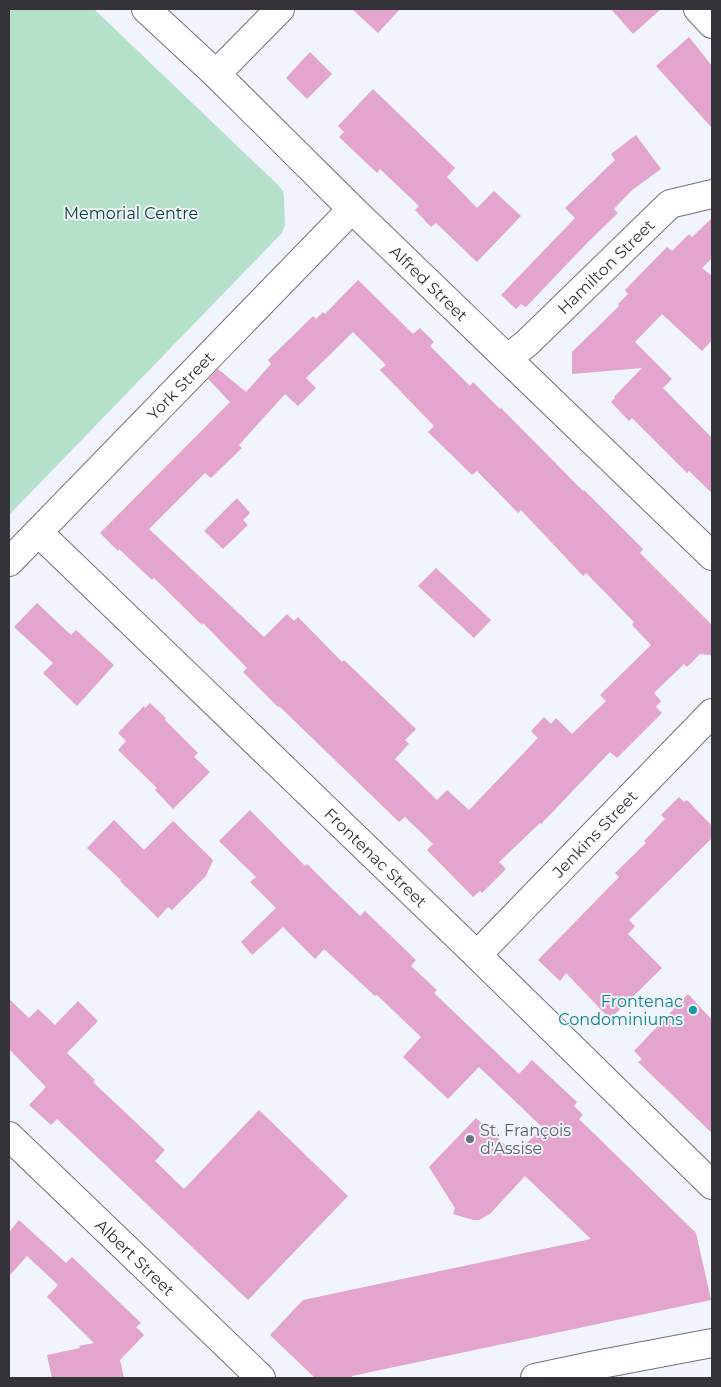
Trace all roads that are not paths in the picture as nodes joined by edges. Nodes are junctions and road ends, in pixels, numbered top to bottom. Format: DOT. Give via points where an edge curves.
graph roads {
  1 [pos="146,9"];
  2 [pos="280,9"];
  3 [pos="698,9"];
  4 [pos="712,24"];
  5 [pos="216,74"];
  6 [pos="712,194"];
  7 [pos="352,209"];
  8 [pos="508,358"];
  9 [pos="38,532"];
  10 [pos="712,556"];
  11 [pos="9,562"];
  12 [pos="712,713"];
  13 [pos="477,955"];
  14 [pos="9,1136"];
  15 [pos="712,1185"];
  16 [pos="712,1343"];
  17 [pos="262,1378"];
  18 [pos="536,1378"];
  1 -- 5 [label="street, Alfred Street"];
  2 -- 5 [label="street"];
  3 -- 4 [label="street"];
  5 -- 7 [label="street, Alfred Street"];
  6 -- 8 [label="street, Hamilton Street" via="670,204"];
  7 -- 8 [label="street, Alfred Street"];
  7 -- 9 [label="street, York Street"];
  8 -- 10 [label="street, Alfred Street"];
  9 -- 11 [label="street, York Street"];
  9 -- 13 [label="street, Frontenac Street"];
  12 -- 13 [label="street, Jenkins Street"];
  13 -- 15 [label="street, Frontenac Street"];
  14 -- 17 [label="street, Albert Street"];
  16 -- 18 [label="street"];
}
